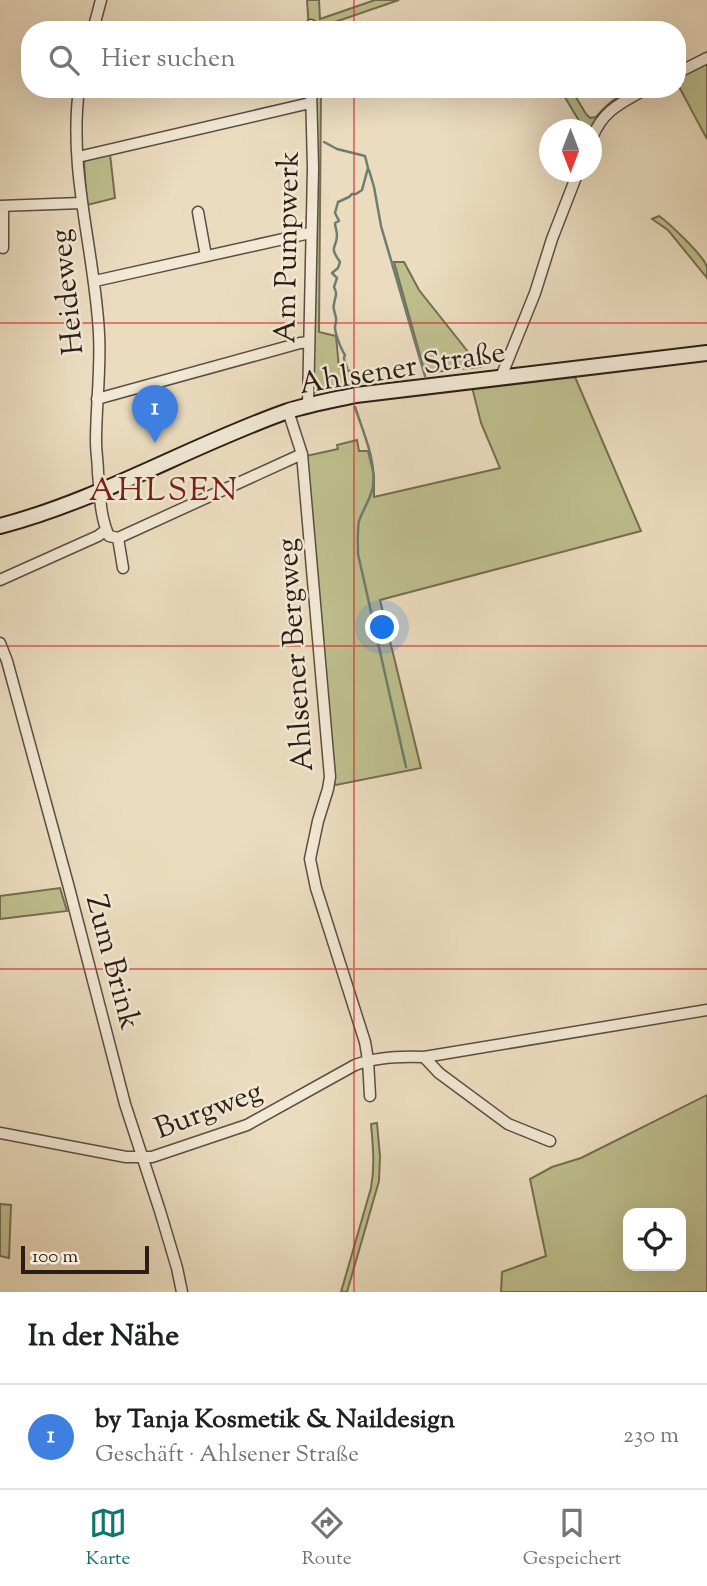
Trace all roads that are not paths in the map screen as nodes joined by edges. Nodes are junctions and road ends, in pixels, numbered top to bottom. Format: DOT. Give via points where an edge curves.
graph roads {
  1 [pos="101,0"];
  2 [pos="95,21"];
  3 [pos="707,58"];
  4 [pos="686,68"];
  5 [pos="78,98"];
  6 [pos="310,98"];
  7 [pos="630,98"];
  8 [pos="310,103"];
  9 [pos="602,119"];
  10 [pos="78,157"];
  11 [pos="574,182"];
  12 [pos="81,203"];
  13 [pos="1,206"];
  14 [pos="198,212"];
  15 [pos="310,233"];
  16 [pos="4,248"];
  17 [pos="206,256"];
  18 [pos="94,281"];
  19 [pos="309,342"];
  20 [pos="707,353"];
  21 [pos="501,377"];
  22 [pos="97,399"];
  23 [pos="308,405"];
  24 [pos="288,411"];
  25 [pos="302,454"];
  26 [pos="99,491"];
  27 [pos="0,526"];
  28 [pos="106,530"];
  29 [pos="118,538"];
  30 [pos="123,568"];
  31 [pos="0,580"];
  32 [pos="0,643"];
  33 [pos="707,1010"];
  34 [pos="424,1057"];
  35 [pos="368,1060"];
  36 [pos="370,1096"];
  37 [pos="0,1133"];
  38 [pos="550,1141"];
  39 [pos="142,1157"];
  40 [pos="182,1292"];
  1 -- 2 [label="street"];
  3 -- 4 [label="street"];
  5 -- 10 [label="street, Heideweg"];
  6 -- 8 [label="street, Am Pumpwerk"];
  7 -- 9 [label="street"];
  8 -- 10 [label="street"];
  8 -- 15 [label="street, Am Pumpwerk"];
  10 -- 12 [label="street, Heideweg"];
  11 -- 21 [label="street"];
  12 -- 13 [label="street"];
  12 -- 18 [label="street, Heideweg"];
  13 -- 16 [label="street"];
  14 -- 17 [label="street"];
  15 -- 17 [label="street"];
  15 -- 19 [label="street, Am Pumpwerk"];
  17 -- 18 [label="street"];
  18 -- 22 [label="street, Heideweg" via="99,336"];
  19 -- 22 [label="street"];
  19 -- 23 [label="street, Am Pumpwerk"];
  20 -- 21 [label="main road, Ahlsener Straße"];
  21 -- 23 [label="main road, Ahlsener Straße"];
  22 -- 26 [label="street, Heideweg"];
  23 -- 24 [label="main road, Ahlsener Straße"];
  24 -- 25 [label="street, Ahlsener Bergweg"];
  24 -- 26 [label="main road, Ahlsener Straße"];
  25 -- 29 [label="street"];
  25 -- 35 [label="street, Ahlsener Bergweg" via="330,776 310,859"];
  26 -- 27 [label="main road, Ahlsener Straße"];
  26 -- 28 [label="street, Heideweg"];
  28 -- 29 [label="street"];
  28 -- 31 [label="street"];
  29 -- 30 [label="street"];
  32 -- 39 [label="street, Zum Brink"];
  33 -- 34 [label="street, Burgweg"];
  34 -- 35 [label="street, Burgweg"];
  34 -- 38 [label="street" via="508,1124"];
  35 -- 36 [label="street, Ahlsener Bergweg"];
  35 -- 39 [label="street, Burgweg" via="247,1125 164,1154"];
  37 -- 39 [label="street, Burgweg"];
  39 -- 40 [label="street, Zum Brink"];
}
